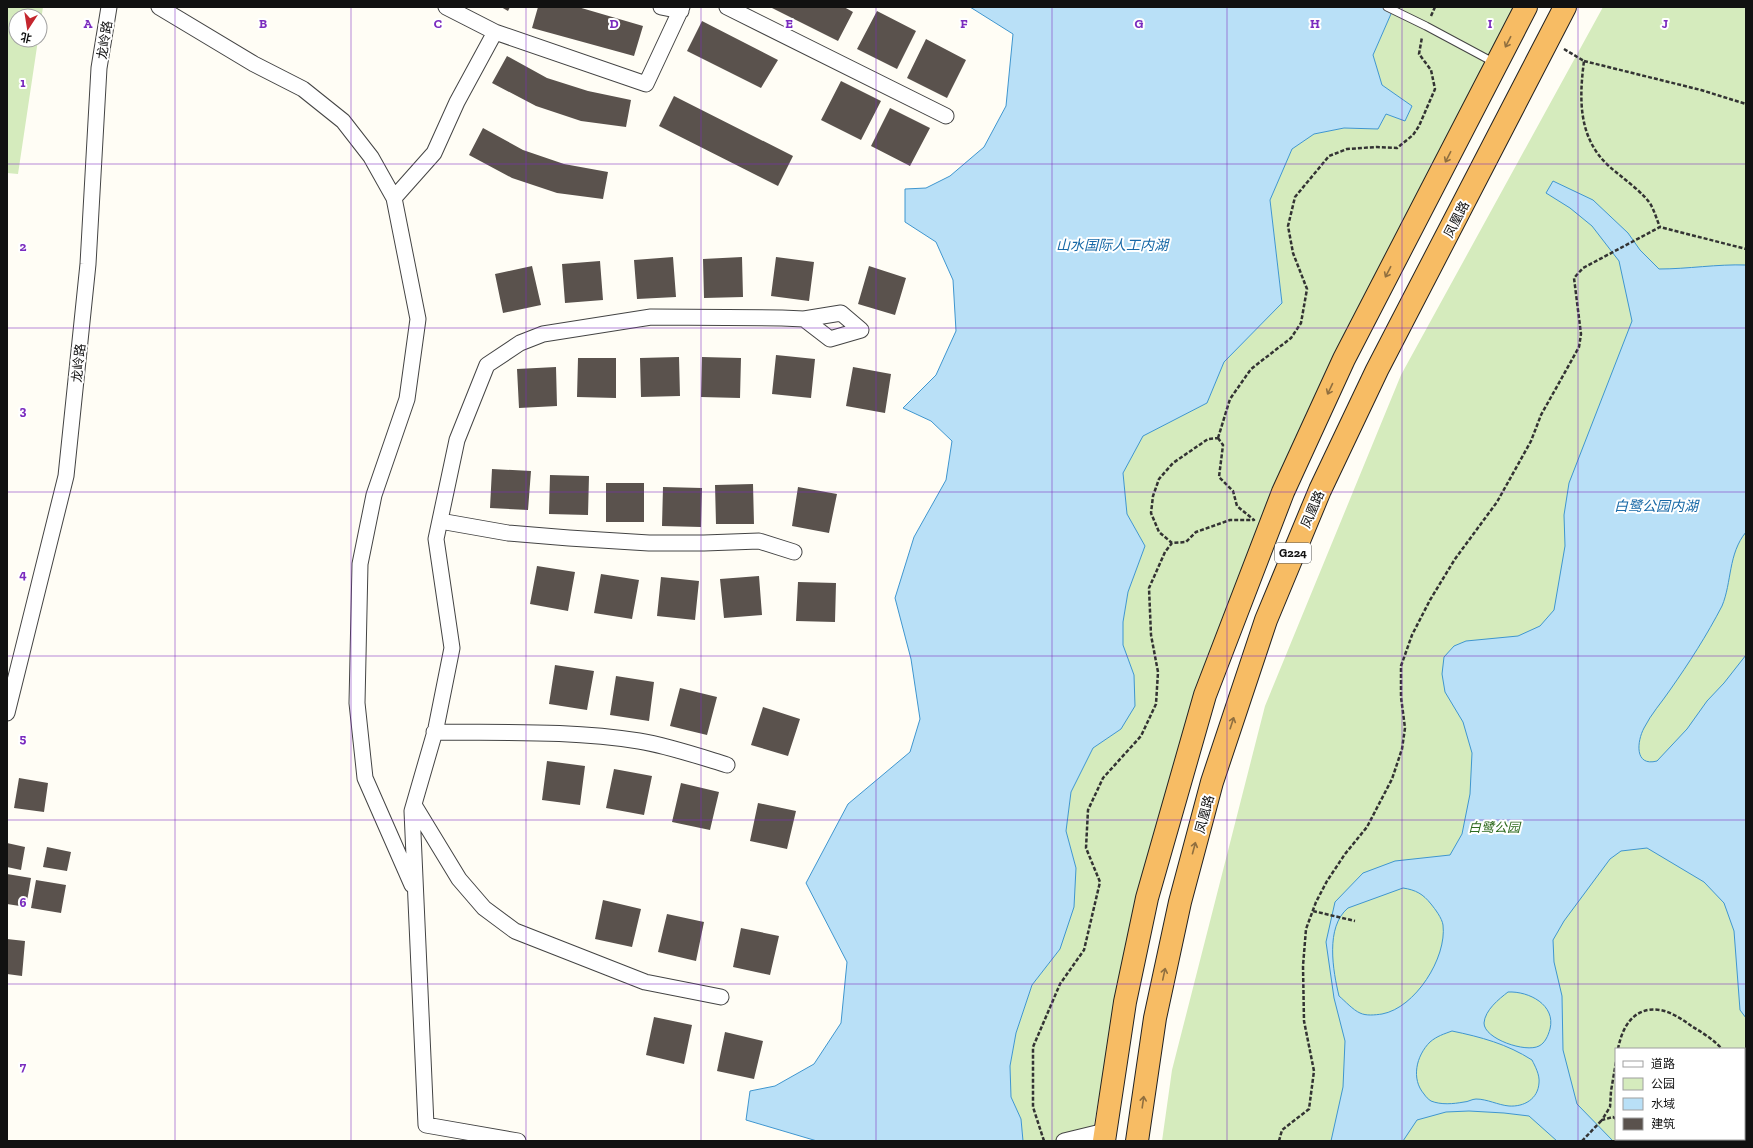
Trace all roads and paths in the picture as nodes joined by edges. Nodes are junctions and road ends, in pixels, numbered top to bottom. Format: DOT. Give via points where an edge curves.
graph roads {
  1 [pos="109,7"];
  2 [pos="159,7"];
  3 [pos="446,7"];
  4 [pos="661,7"];
  5 [pos="727,7"];
  6 [pos="1387,7"];
  7 [pos="1435,7"];
  8 [pos="1526,7"];
  9 [pos="1565,7"];
  10 [pos="681,9"];
  11 [pos="1426,26"];
  12 [pos="495,32"];
  13 [pos="1548,39"];
  14 [pos="1584,61"];
  15 [pos="1497,64"];
  16 [pos="1746,104"];
  17 [pos="946,116"];
  18 [pos="394,198"];
  19 [pos="1660,227"];
  20 [pos="1746,249"];
  21 [pos="804,319"];
  22 [pos="1218,438"];
  23 [pos="440,521"];
  24 [pos="1172,543"];
  25 [pos="794,552"];
  26 [pos="7,713"];
  27 [pos="434,732"];
  28 [pos="727,765"];
  29 [pos="414,805"];
  30 [pos="416,894"];
  31 [pos="1313,911"];
  32 [pos="1355,921"];
  33 [pos="721,997"];
  34 [pos="1618,1048"];
  35 [pos="1721,1048"];
  36 [pos="1615,1067"];
  37 [pos="1615,1118"];
  38 [pos="1602,1120"];
  39 [pos="1104,1136"];
  40 [pos="518,1141"];
  41 [pos="1044,1141"];
  42 [pos="1064,1141"];
  43 [pos="1137,1141"];
  44 [pos="1279,1141"];
  45 [pos="1582,1141"];
  1 -- 26 [label="street, 龙岭路" via="99,68 88,264 66,476"];
  2 -- 18 [label="street" via="254,64 303,89 343,121 371,158"];
  3 -- 12 [label="street"];
  4 -- 10 [label="street"];
  5 -- 17 [label="street"];
  6 -- 11 [label="lane"];
  7 -- 11 [label="path"];
  8 -- 15 [label="highway, G224, one-way"];
  9 -- 13 [label="highway, 凤凰路 / G224"];
  10 -- 12 [label="street" via="646,84"];
  11 -- 15 [label="lane"];
  11 -- 22 [label="path" via="1420,41 1419,54 1432,70 1435,89 1413,135 1397,148 1347,149 1329,156 1295,196 1288,226 1293,254 1307,290 1300,323 1291,338 1251,369 1230,399"];
  12 -- 18 [label="street" via="457,102 434,153"];
  13 -- 14 [label="path"];
  43 -- 13 [label="highway, 凤凰路 / G224, one-way" via="1155,1018 1180,902 1212,782 1266,620 1320,490 1377,370"];
  14 -- 16 [label="path"];
  14 -- 19 [label="path" via="1581,104 1584,126 1593,148 1652,205"];
  15 -- 39 [label="highway, G224, one-way" via="1344,359 1283,492 1205,695 1147,898 1125,1002"];
  18 -- 30 [label="street" via="418,319 407,399 374,495 360,564 357,703 365,778"];
  19 -- 20 [label="path"];
  19 -- 31 [label="path" via="1583,268 1574,278 1581,334 1579,347 1497,502 1456,559 1412,635 1401,666 1405,728 1402,748 1392,779 1368,827 1327,881"];
  21 -- 23 [label="street" via="651,317 543,334 520,343 487,365 457,440"];
  22 -- 24 [label="path" via="1208,439 1173,463 1159,479 1151,513 1159,532"];
  22 -- 24 [label="path" via="1222,445 1219,477 1233,492 1237,506 1254,520 1230,520 1196,532 1186,542"];
  23 -- 25 [label="street" via="508,533 649,543 759,541"];
  23 -- 27 [label="street" via="436,539 452,648"];
  24 -- 41 [label="path" via="1165,552 1149,588 1151,635 1158,672 1156,704 1140,736 1103,778 1088,810 1086,848 1100,882 1084,950 1060,984 1033,1047 1033,1108"];
  27 -- 28 [label="street" via="570,734 639,741"];
  27 -- 29 [label="street"];
  29 -- 30 [label="street" via="412,811"];
  29 -- 33 [label="street" via="459,879 484,908 515,931 645,982"];
  30 -- 40 [label="street" via="426,1125"];
  31 -- 32 [label="path"];
  31 -- 44 [label="path" via="1306,929 1303,966 1304,1021 1314,1071 1309,1109 1282,1130"];
  34 -- 35 [label="path" via="1624,1027 1638,1013 1659,1010 1673,1014 1708,1036"];
  36 -- 38 [label="path" via="1610,1107"];
  37 -- 38 [label="path"];
  38 -- 45 [label="path"];
  39 -- 42 [label="street"];
}
